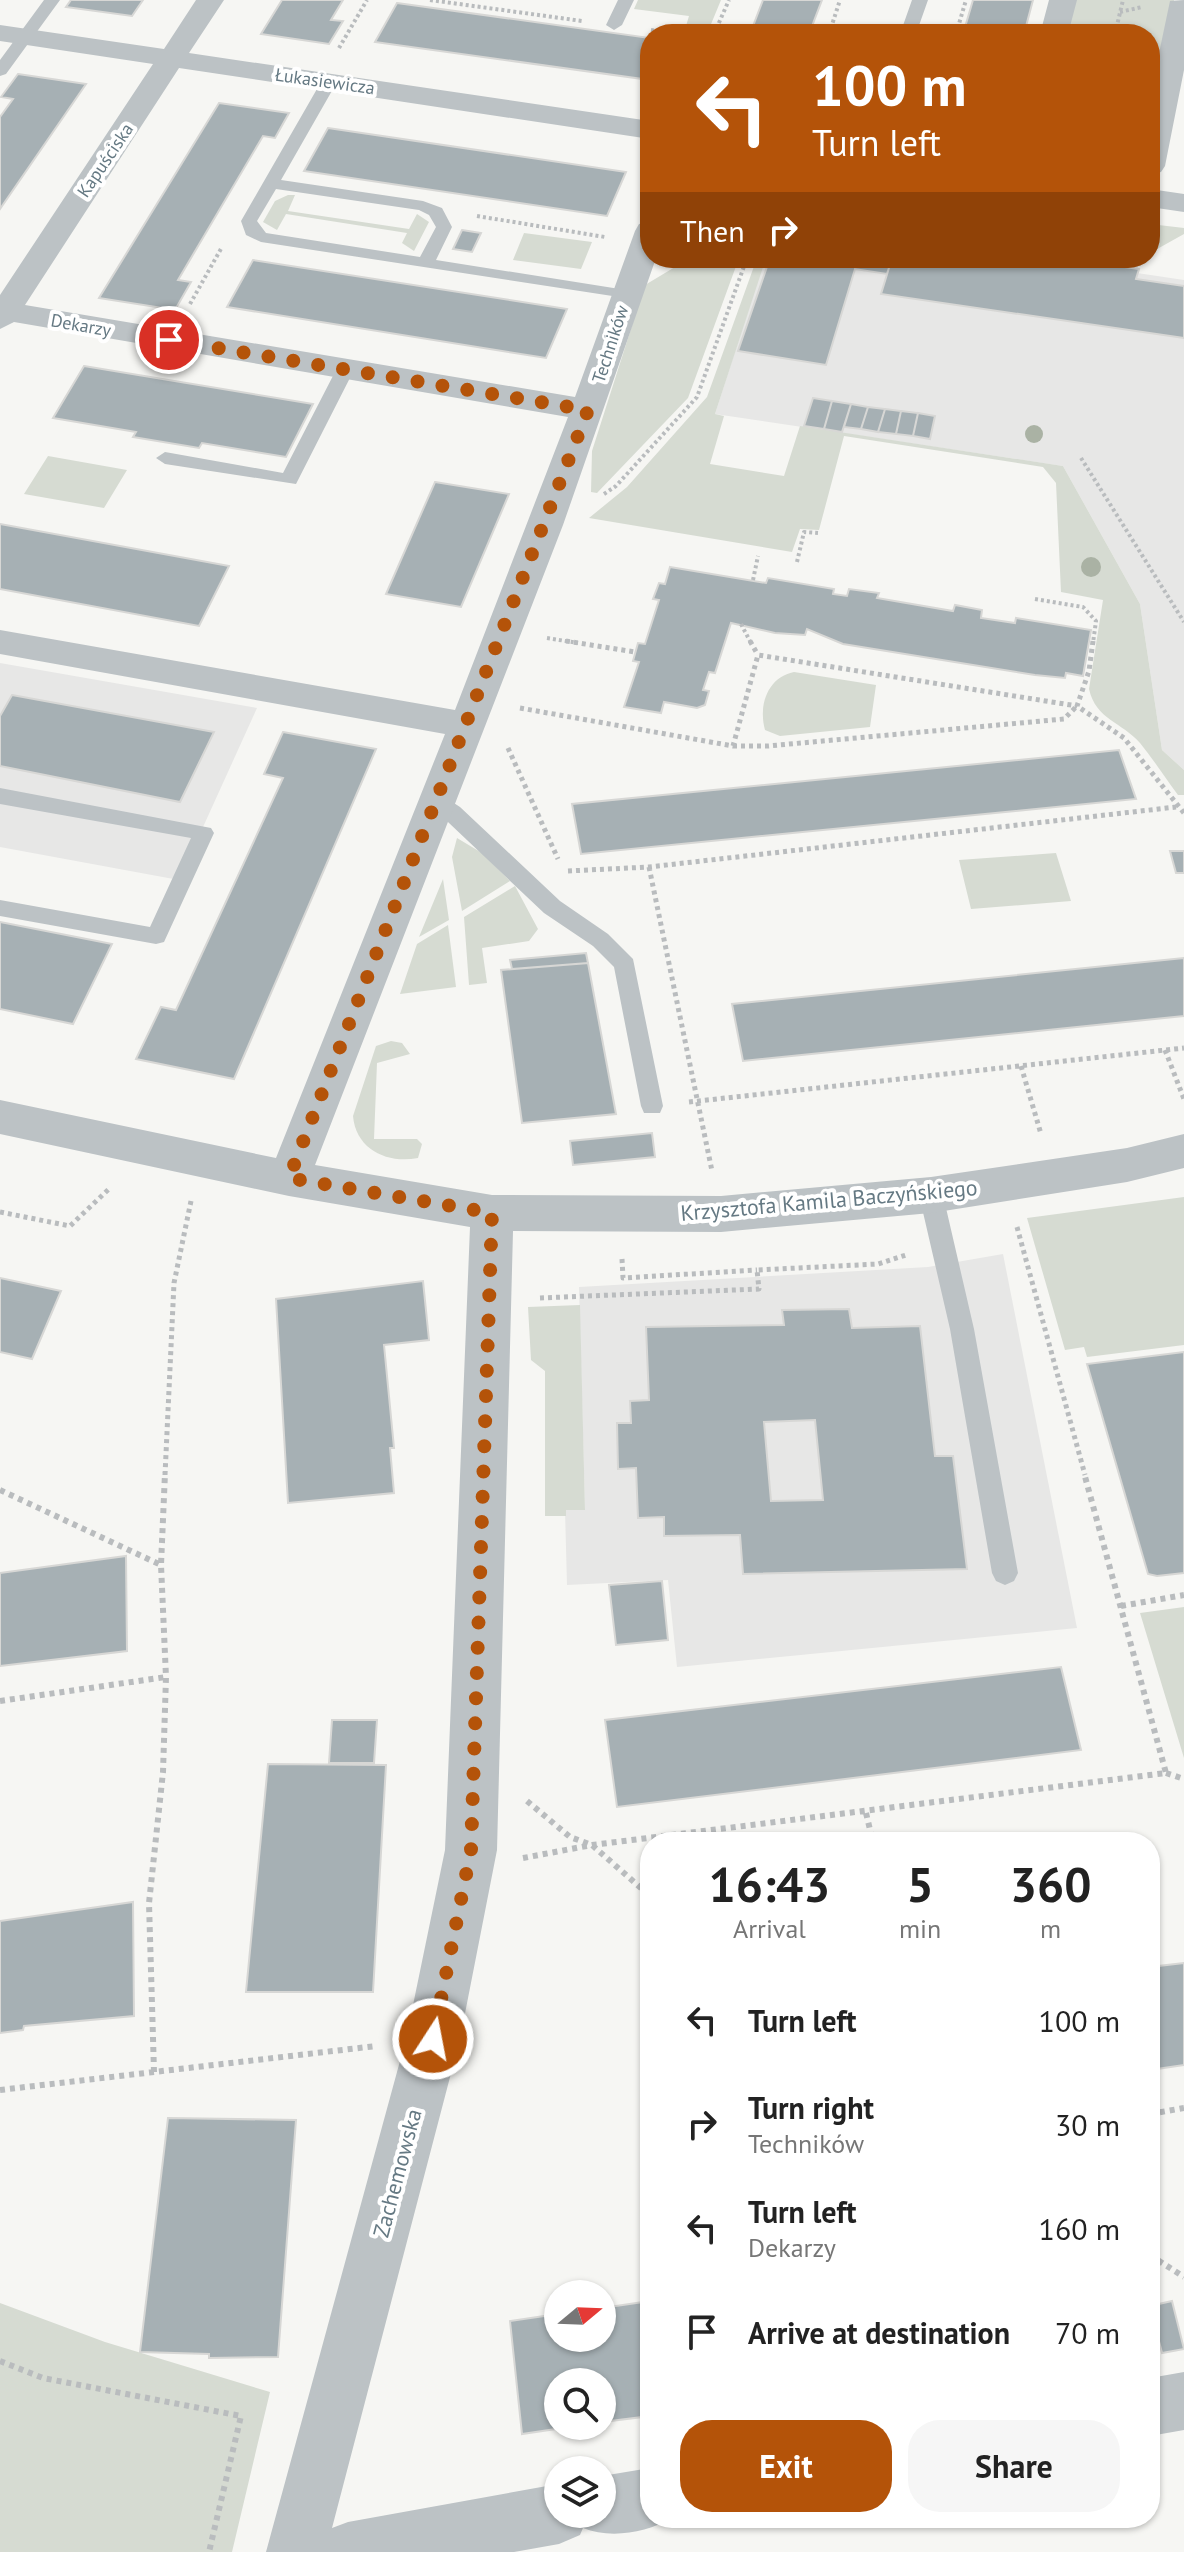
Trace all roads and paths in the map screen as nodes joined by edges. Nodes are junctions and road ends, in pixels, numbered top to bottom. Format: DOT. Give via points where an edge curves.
graph roads {
  1 [pos="52,0"];
  2 [pos="210,0"];
  3 [pos="367,0"];
  4 [pos="430,0"];
  5 [pos="626,0"];
  6 [pos="729,0"];
  7 [pos="840,0"];
  8 [pos="920,0"];
  9 [pos="966,0"];
  10 [pos="1063,0"];
  11 [pos="1123,0"];
  12 [pos="1184,1"];
  13 [pos="718,24"];
  14 [pos="832,24"];
  15 [pos="912,24"];
  16 [pos="959,24"];
  17 [pos="1057,24"];
  18 [pos="1117,24"];
  19 [pos="614,25"];
  20 [pos="640,28"];
  21 [pos="13,35"];
  22 [pos="337,53"];
  23 [pos="172,60"];
  24 [pos="0,71"];
  25 [pos="329,82"];
  26 [pos="1160,117"];
  27 [pos="640,129"];
  28 [pos="270,183"];
  29 [pos="1160,199"];
  30 [pos="1184,203"];
  31 [pos="640,258"];
  32 [pos="426,263"];
  33 [pos="743,268"];
  34 [pos="626,295"];
  35 [pos="2,313"];
  36 [pos="345,370"];
  37 [pos="588,410"];
  38 [pos="165,458"];
  39 [pos="1081,458"];
  40 [pos="592,502"];
  41 [pos="818,533"];
  42 [pos="758,556"];
  43 [pos="797,562"];
  44 [pos="753,580"];
  45 [pos="1035,599"];
  46 [pos="1184,622"];
  47 [pos="741,624"];
  48 [pos="545,638"];
  49 [pos="0,642"];
  50 [pos="635,652"];
  51 [pos="758,655"];
  52 [pos="1077,706"];
  53 [pos="519,708"];
  54 [pos="485,730"];
  55 [pos="733,746"];
  56 [pos="0,796"];
  57 [pos="437,800"];
  58 [pos="1176,807"];
  59 [pos="1184,813"];
  60 [pos="649,867"];
  61 [pos="0,908"];
  62 [pos="1184,1048"];
  63 [pos="1165,1050"];
  64 [pos="1021,1066"];
  65 [pos="1184,1099"];
  66 [pos="699,1100"];
  67 [pos="652,1106"];
  68 [pos="0,1117"];
  69 [pos="1041,1137"];
  70 [pos="1184,1151"];
  71 [pos="289,1178"];
  72 [pos="715,1184"];
  73 [pos="931,1195"];
  74 [pos="191,1200"];
  75 [pos="1012,1211"];
  76 [pos="492,1213"];
  77 [pos="622,1252"];
  78 [pos="757,1270"];
  79 [pos="0,1490"];
  80 [pos="161,1565"];
  81 [pos="1005,1573"];
  82 [pos="1184,1595"];
  83 [pos="1121,1606"];
  84 [pos="166,1677"];
  85 [pos="0,1701"];
  86 [pos="1166,1773"];
  87 [pos="1184,1779"];
  88 [pos="518,1794"];
  89 [pos="866,1813"];
  90 [pos="703,1832"];
  91 [pos="871,1832"];
  92 [pos="640,1839"];
  93 [pos="592,1845"];
  94 [pos="520,1859"];
  95 [pos="640,1887"];
  96 [pos="433,2039"];
  97 [pos="154,2072"];
  98 [pos="0,2090"];
  99 [pos="1184,2108"];
  100 [pos="1160,2112"];
  101 [pos="1160,2261"];
  102 [pos="1184,2277"];
  103 [pos="0,2361"];
  104 [pos="1184,2401"];
  105 [pos="1160,2405"];
  106 [pos="640,2500"];
  107 [pos="616,2504"];
  108 [pos="544,2517"];
  109 [pos="209,2552"];
  110 [pos="296,2552"];
  111 [pos="348,2552"];
  1 -- 21 [label="lane"];
  2 -- 23 [label="street, Kapuściska"];
  3 -- 22 [label="path"];
  4 -- 19 [label="path"];
  5 -- 19 [label="lane"];
  6 -- 13 [label="path"];
  7 -- 14 [label="path"];
  8 -- 15 [label="lane"];
  9 -- 16 [label="path"];
  10 -- 17 [label="street"];
  11 -- 18 [label="path"];
  12 -- 26 [label="street"];
  19 -- 20 [label="path"];
  21 -- 23 [label="street, Łukasiewicza"];
  21 -- 24 [label="lane"];
  23 -- 25 [label="street, Łukasiewicza"];
  23 -- 35 [label="street, Kapuściska"];
  25 -- 27 [label="street, Łukasiewicza"];
  25 -- 28 [label="lane"];
  28 -- 32 [label="lane" via="436,212 444,227"];
  28 -- 32 [label="lane" via="249,221 261,237"];
  29 -- 30 [label="street"];
  31 -- 34 [label="street, Techników"];
  32 -- 34 [label="lane"];
  33 -- 40 [label="path" via="697,397 616,486"];
  34 -- 37 [label="street, Techników"];
  35 -- 36 [label="street, Dekarzy"];
  36 -- 37 [label="street, Dekarzy"];
  36 -- 38 [label="lane" via="289,480"];
  37 -- 54 [label="street, Techników"];
  39 -- 46 [label="path"];
  41 -- 43 [label="path" via="804,532"];
  42 -- 44 [label="path"];
  45 -- 52 [label="path" via="1083,607 1096,621 1089,671"];
  47 -- 51 [label="path"];
  48 -- 50 [label="path"];
  49 -- 54 [label="street"];
  51 -- 52 [label="path"];
  51 -- 55 [label="path"];
  52 -- 55 [label="path" via="1064,719"];
  52 -- 58 [label="path" via="1124,738"];
  53 -- 55 [label="path"];
  54 -- 57 [label="street, Techników"];
  54 -- 60 [label="path" via="564,871"];
  56 -- 61 [label="lane" via="204,833 156,936"];
  57 -- 67 [label="lane" via="471,825 551,906 617,952 625,965"];
  57 -- 71 [label="street, Techników"];
  58 -- 59 [label="path"];
  58 -- 60 [label="path"];
  60 -- 66 [label="path"];
  62 -- 63 [label="path"];
  63 -- 64 [label="path"];
  63 -- 65 [label="path"];
  64 -- 66 [label="path"];
  64 -- 69 [label="path"];
  66 -- 72 [label="path"];
  68 -- 71 [label="street, Krzysztofa Kamila Baczyńskiego"];
  70 -- 73 [label="street, Krzysztofa Kamila Baczyńskiego" via="1127,1165"];
  71 -- 76 [label="street, Krzysztofa Kamila Baczyńskiego"];
  73 -- 76 [label="street, Krzysztofa Kamila Baczyńskiego" via="721,1214"];
  73 -- 81 [label="lane" via="962,1329"];
  74 -- 80 [label="path" via="174,1283"];
  75 -- 83 [label="path"];
  76 -- 96 [label="street, Zachemowska" via="471,1850"];
  77 -- 78 [label="path" via="623,1278"];
  79 -- 80 [label="path"];
  80 -- 84 [label="path"];
  82 -- 83 [label="path"];
  83 -- 86 [label="path"];
  84 -- 85 [label="path"];
  84 -- 97 [label="path" via="163,1772 149,1903"];
  86 -- 87 [label="path"];
  86 -- 89 [label="path"];
  88 -- 93 [label="path" via="570,1837"];
  89 -- 90 [label="path"];
  89 -- 91 [label="path"];
  92 -- 93 [label="path"];
  93 -- 94 [label="path"];
  93 -- 95 [label="path"];
  96 -- 97 [label="path"];
  96 -- 110 [label="street, Zachemowska"];
  97 -- 98 [label="path"];
  99 -- 100 [label="path"];
  101 -- 102 [label="path"];
  103 -- 109 [label="path" via="43,2378 241,2416"];
  104 -- 105 [label="street"];
  106 -- 107 [label="street"];
  108 -- 111 [label="street"];
}
